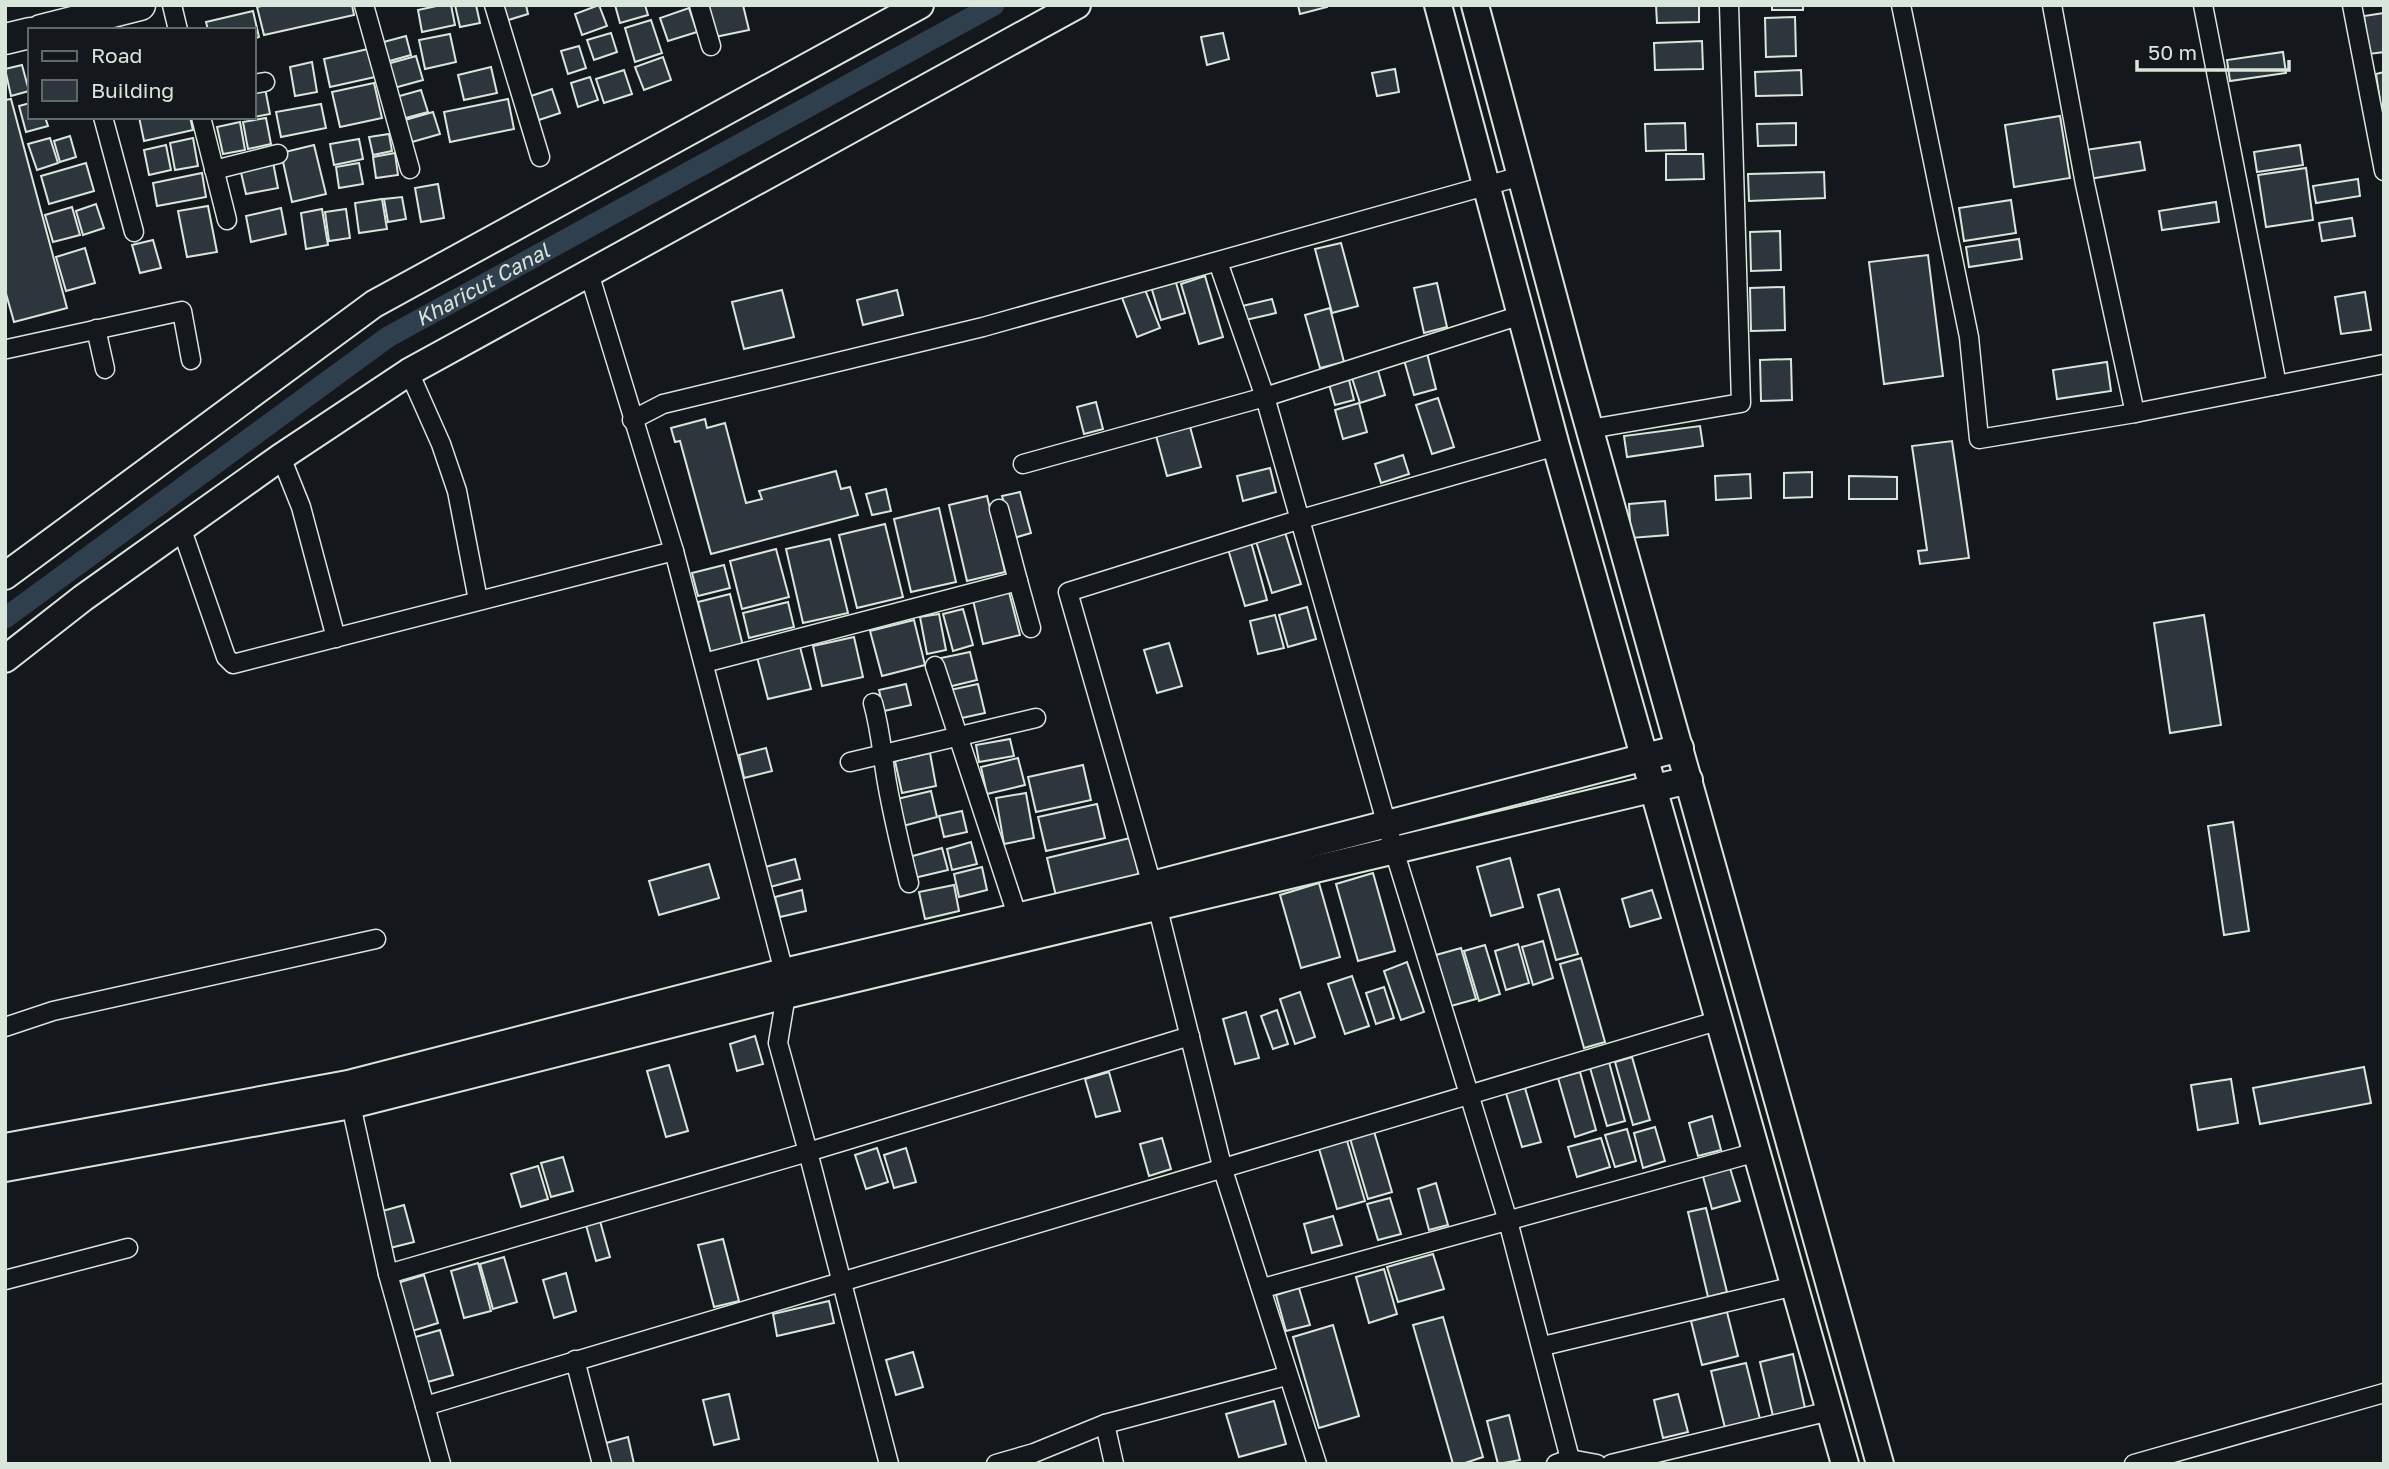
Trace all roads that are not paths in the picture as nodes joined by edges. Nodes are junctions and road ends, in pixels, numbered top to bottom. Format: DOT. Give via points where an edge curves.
graph roads {
  1 [pos="140,5"];
  2 [pos="172,5"];
  3 [pos="364,5"];
  4 [pos="494,5"];
  5 [pos="699,5"];
  6 [pos="920,5"];
  7 [pos="1077,5"];
  8 [pos="1438,5"];
  9 [pos="1475,5"];
  10 [pos="1729,5"];
  11 [pos="1901,5"];
  12 [pos="2052,5"];
  13 [pos="2203,5"];
  14 [pos="2352,5"];
  15 [pos="79,25"];
  16 [pos="56,28"];
  17 [pos="178,28"];
  18 [pos="28,33"];
  19 [pos="5,39"];
  20 [pos="711,46"];
  21 [pos="105,119"];
  22 [pos="201,119"];
  23 [pos="278,154"];
  24 [pos="540,157"];
  25 [pos="410,169"];
  26 [pos="214,170"];
  27 [pos="2384,171"];
  28 [pos="1521,176"];
  29 [pos="1486,186"];
  30 [pos="227,220"];
  31 [pos="134,232"];
  32 [pos="1218,262"];
  33 [pos="589,273"];
  34 [pos="1521,315"];
  35 [pos="96,329"];
  36 [pos="6,347"];
  37 [pos="191,360"];
  38 [pos="2384,364"];
  39 [pos="105,369"];
  40 [pos="410,372"];
  41 [pos="2277,385"];
  42 [pos="1265,397"];
  43 [pos="2135,413"];
  44 [pos="632,421"];
  45 [pos="1590,429"];
  46 [pos="1556,446"];
  47 [pos="281,457"];
  48 [pos="1023,464"];
  49 [pos="999,509"];
  50 [pos="1301,519"];
  51 [pos="182,530"];
  52 [pos="674,551"];
  53 [pos="5,576"];
  54 [pos="1018,581"];
  55 [pos="478,600"];
  56 [pos="1031,628"];
  57 [pos="336,638"];
  58 [pos="5,659"];
  59 [pos="704,663"];
  60 [pos="935,666"];
  61 [pos="873,703"];
  62 [pos="1036,718"];
  63 [pos="959,738"];
  64 [pos="1680,748"];
  65 [pos="884,756"];
  66 [pos="1645,758"];
  67 [pos="850,762"];
  68 [pos="1689,780"];
  69 [pos="1653,788"];
  70 [pos="1387,824"];
  71 [pos="1394,850"];
  72 [pos="909,883"];
  73 [pos="1154,896"];
  74 [pos="1018,918"];
  75 [pos="376,939"];
  76 [pos="785,983"];
  77 [pos="1720,1020"];
  78 [pos="5,1027"];
  79 [pos="1191,1036"];
  80 [pos="1468,1096"];
  81 [pos="351,1105"];
  82 [pos="5,1147"];
  83 [pos="808,1152"];
  84 [pos="1757,1152"];
  85 [pos="5,1168"];
  86 [pos="1223,1170"];
  87 [pos="1508,1221"];
  88 [pos="128,1248"];
  89 [pos="388,1274"];
  90 [pos="5,1280"];
  91 [pos="840,1283"];
  92 [pos="1795,1286"];
  93 [pos="1263,1288"];
  94 [pos="1543,1346"];
  95 [pos="575,1360"];
  96 [pos="1286,1376"];
  97 [pos="2384,1393"];
  98 [pos="425,1406"];
  99 [pos="1830,1410"];
  100 [pos="1105,1424"];
  101 [pos="1563,1462"];
  102 [pos="441,1464"];
  103 [pos="602,1464"];
  104 [pos="889,1464"];
  105 [pos="996,1464"];
  106 [pos="1114,1464"];
  107 [pos="1317,1464"];
  108 [pos="1597,1464"];
  109 [pos="1611,1464"];
  110 [pos="1844,1464"];
  111 [pos="1880,1464"];
  112 [pos="2134,1464"];
  1 -- 15 [label="main road"];
  2 -- 17 [label="street"];
  3 -- 25 [label="street"];
  4 -- 24 [label="street"];
  5 -- 20 [label="street"];
  6 -- 53 [label="street" via="374,304"];
  7 -- 33 [label="street"];
  8 -- 29 [label="street"];
  9 -- 28 [label="street"];
  10 -- 45 [label="street" via="1741,403"];
  11 -- 43 [label="street" via="1969,337 1979,439"];
  12 -- 43 [label="street"];
  13 -- 41 [label="street"];
  14 -- 27 [label="street"];
  15 -- 16 [label="main road"];
  18 -- 19 [label="main road"];
  21 -- 31 [label="street"];
  22 -- 26 [label="street"];
  23 -- 26 [label="street"];
  26 -- 30 [label="street"];
  28 -- 29 [label="street"];
  28 -- 45 [label="street"];
  29 -- 32 [label="street"];
  29 -- 34 [label="street"];
  32 -- 42 [label="street"];
  32 -- 44 [label="street" via="983,327 663,404"];
  33 -- 40 [label="street"];
  33 -- 44 [label="street"];
  34 -- 42 [label="street"];
  34 -- 46 [label="street"];
  35 -- 36 [label="street"];
  35 -- 37 [label="street" via="182,311"];
  35 -- 39 [label="street"];
  38 -- 41 [label="street"];
  40 -- 47 [label="street"];
  40 -- 55 [label="street" via="457,491"];
  41 -- 43 [label="street"];
  42 -- 48 [label="street"];
  42 -- 50 [label="street"];
  44 -- 52 [label="street"];
  45 -- 64 [label="street"];
  46 -- 50 [label="street"];
  46 -- 66 [label="street"];
  47 -- 51 [label="street"];
  47 -- 57 [label="street" via="301,507"];
  49 -- 54 [label="street"];
  50 -- 70 [label="street"];
  50 -- 73 [label="street" via="1068,592"];
  51 -- 57 [label="street" via="226,657 233,664"];
  51 -- 58 [label="street"];
  52 -- 55 [label="street"];
  52 -- 59 [label="street"];
  54 -- 56 [label="street"];
  54 -- 59 [label="street"];
  55 -- 57 [label="street"];
  59 -- 76 [label="street"];
  60 -- 63 [label="street"];
  61 -- 65 [label="street"];
  62 -- 63 [label="street"];
  63 -- 65 [label="street"];
  63 -- 74 [label="street"];
  64 -- 66 [label="street"];
  64 -- 68 [label="street"];
  65 -- 67 [label="street"];
  65 -- 72 [label="street"];
  66 -- 69 [label="street"];
  66 -- 70 [label="street"];
  68 -- 69 [label="street"];
  68 -- 111 [label="street"];
  69 -- 71 [label="street"];
  69 -- 77 [label="street"];
  70 -- 71 [label="street"];
  70 -- 73 [label="street"];
  71 -- 73 [label="street"];
  71 -- 80 [label="street"];
  73 -- 74 [label="street"];
  73 -- 76 [label="street"];
  73 -- 79 [label="street"];
  74 -- 76 [label="street"];
  75 -- 78 [label="street" via="53,1011"];
  76 -- 81 [label="street"];
  76 -- 82 [label="street" via="348,1084"];
  76 -- 83 [label="street" via="778,1043"];
  77 -- 80 [label="street"];
  77 -- 84 [label="street"];
  79 -- 83 [label="street"];
  79 -- 86 [label="street"];
  80 -- 86 [label="street"];
  80 -- 87 [label="street"];
  81 -- 85 [label="street"];
  81 -- 89 [label="street"];
  83 -- 89 [label="street"];
  83 -- 91 [label="street"];
  84 -- 87 [label="street"];
  84 -- 92 [label="street"];
  86 -- 91 [label="street"];
  86 -- 93 [label="street"];
  87 -- 93 [label="street"];
  87 -- 94 [label="street"];
  88 -- 90 [label="street"];
  89 -- 98 [label="street"];
  91 -- 95 [label="street"];
  91 -- 104 [label="street"];
  92 -- 94 [label="street"];
  92 -- 99 [label="street"];
  93 -- 96 [label="street"];
  94 -- 101 [label="street"];
  95 -- 98 [label="street"];
  95 -- 103 [label="street"];
  96 -- 100 [label="street"];
  96 -- 107 [label="street"];
  97 -- 112 [label="street"];
  98 -- 102 [label="street"];
  99 -- 109 [label="street"];
  99 -- 110 [label="street"];
  100 -- 105 [label="street"];
  100 -- 106 [label="street"];
  101 -- 108 [label="street"];
}
